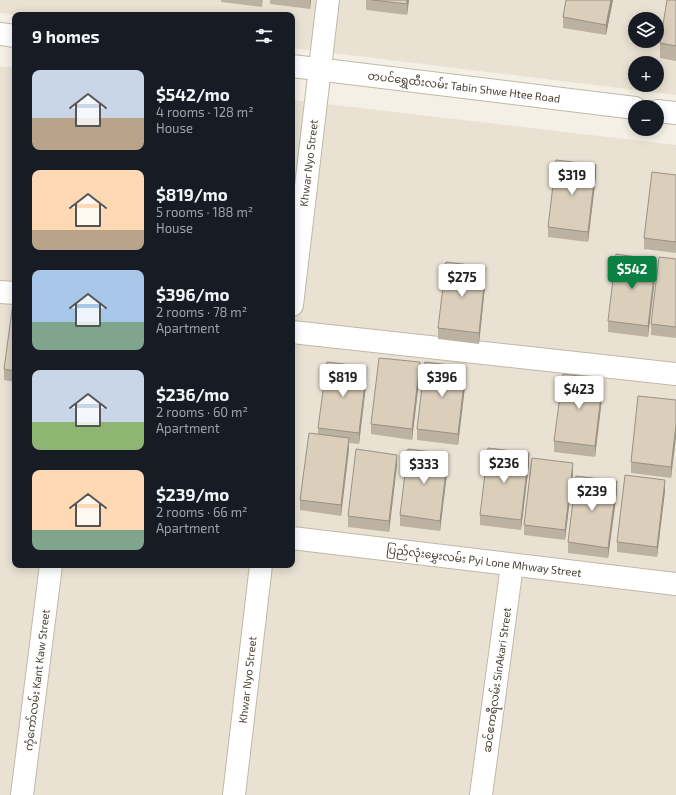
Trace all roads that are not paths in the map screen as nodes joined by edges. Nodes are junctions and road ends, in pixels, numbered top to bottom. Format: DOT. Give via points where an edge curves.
graph roads {
  1 [pos="328,0"];
  2 [pos="0,34"];
  3 [pos="12,36"];
  4 [pos="295,66"];
  5 [pos="320,69"];
  6 [pos="628,107"];
  7 [pos="664,112"];
  8 [pos="676,113"];
  9 [pos="295,280"];
  10 [pos="0,292"];
  11 [pos="12,293"];
  12 [pos="295,332"];
  13 [pos="676,374"];
  14 [pos="295,538"];
  15 [pos="512,565"];
  16 [pos="51,568"];
  17 [pos="262,568"];
  18 [pos="676,584"];
  19 [pos="22,795"];
  20 [pos="234,795"];
  21 [pos="481,795"];
  1 -- 5 [label="street, Khwar Nyo Street"];
  2 -- 3 [label="street"];
  4 -- 5 [label="street, တပင်ရွှေထီးလမ်း Tabin Shwe Htee Road"];
  5 -- 6 [label="street, တပင်ရွှေထီးလမ်း Tabin Shwe Htee Road"];
  5 -- 9 [label="street, Khwar Nyo Street"];
  7 -- 8 [label="street"];
  10 -- 11 [label="street"];
  12 -- 13 [label="street"];
  14 -- 15 [label="street, ပြည်လုံးမွှေးလမ်း Pyi Lone Mhway Street"];
  15 -- 18 [label="street, ပြည်လုံးမွှေးလမ်း Pyi Lone Mhway Street"];
  15 -- 21 [label="street, ဆင်ဧကရီလမ်း SinAkari Street"];
  16 -- 19 [label="street, ကံ့ကော်လမ်း Kant Kaw Street"];
  17 -- 20 [label="street, Khwar Nyo Street"];
}
